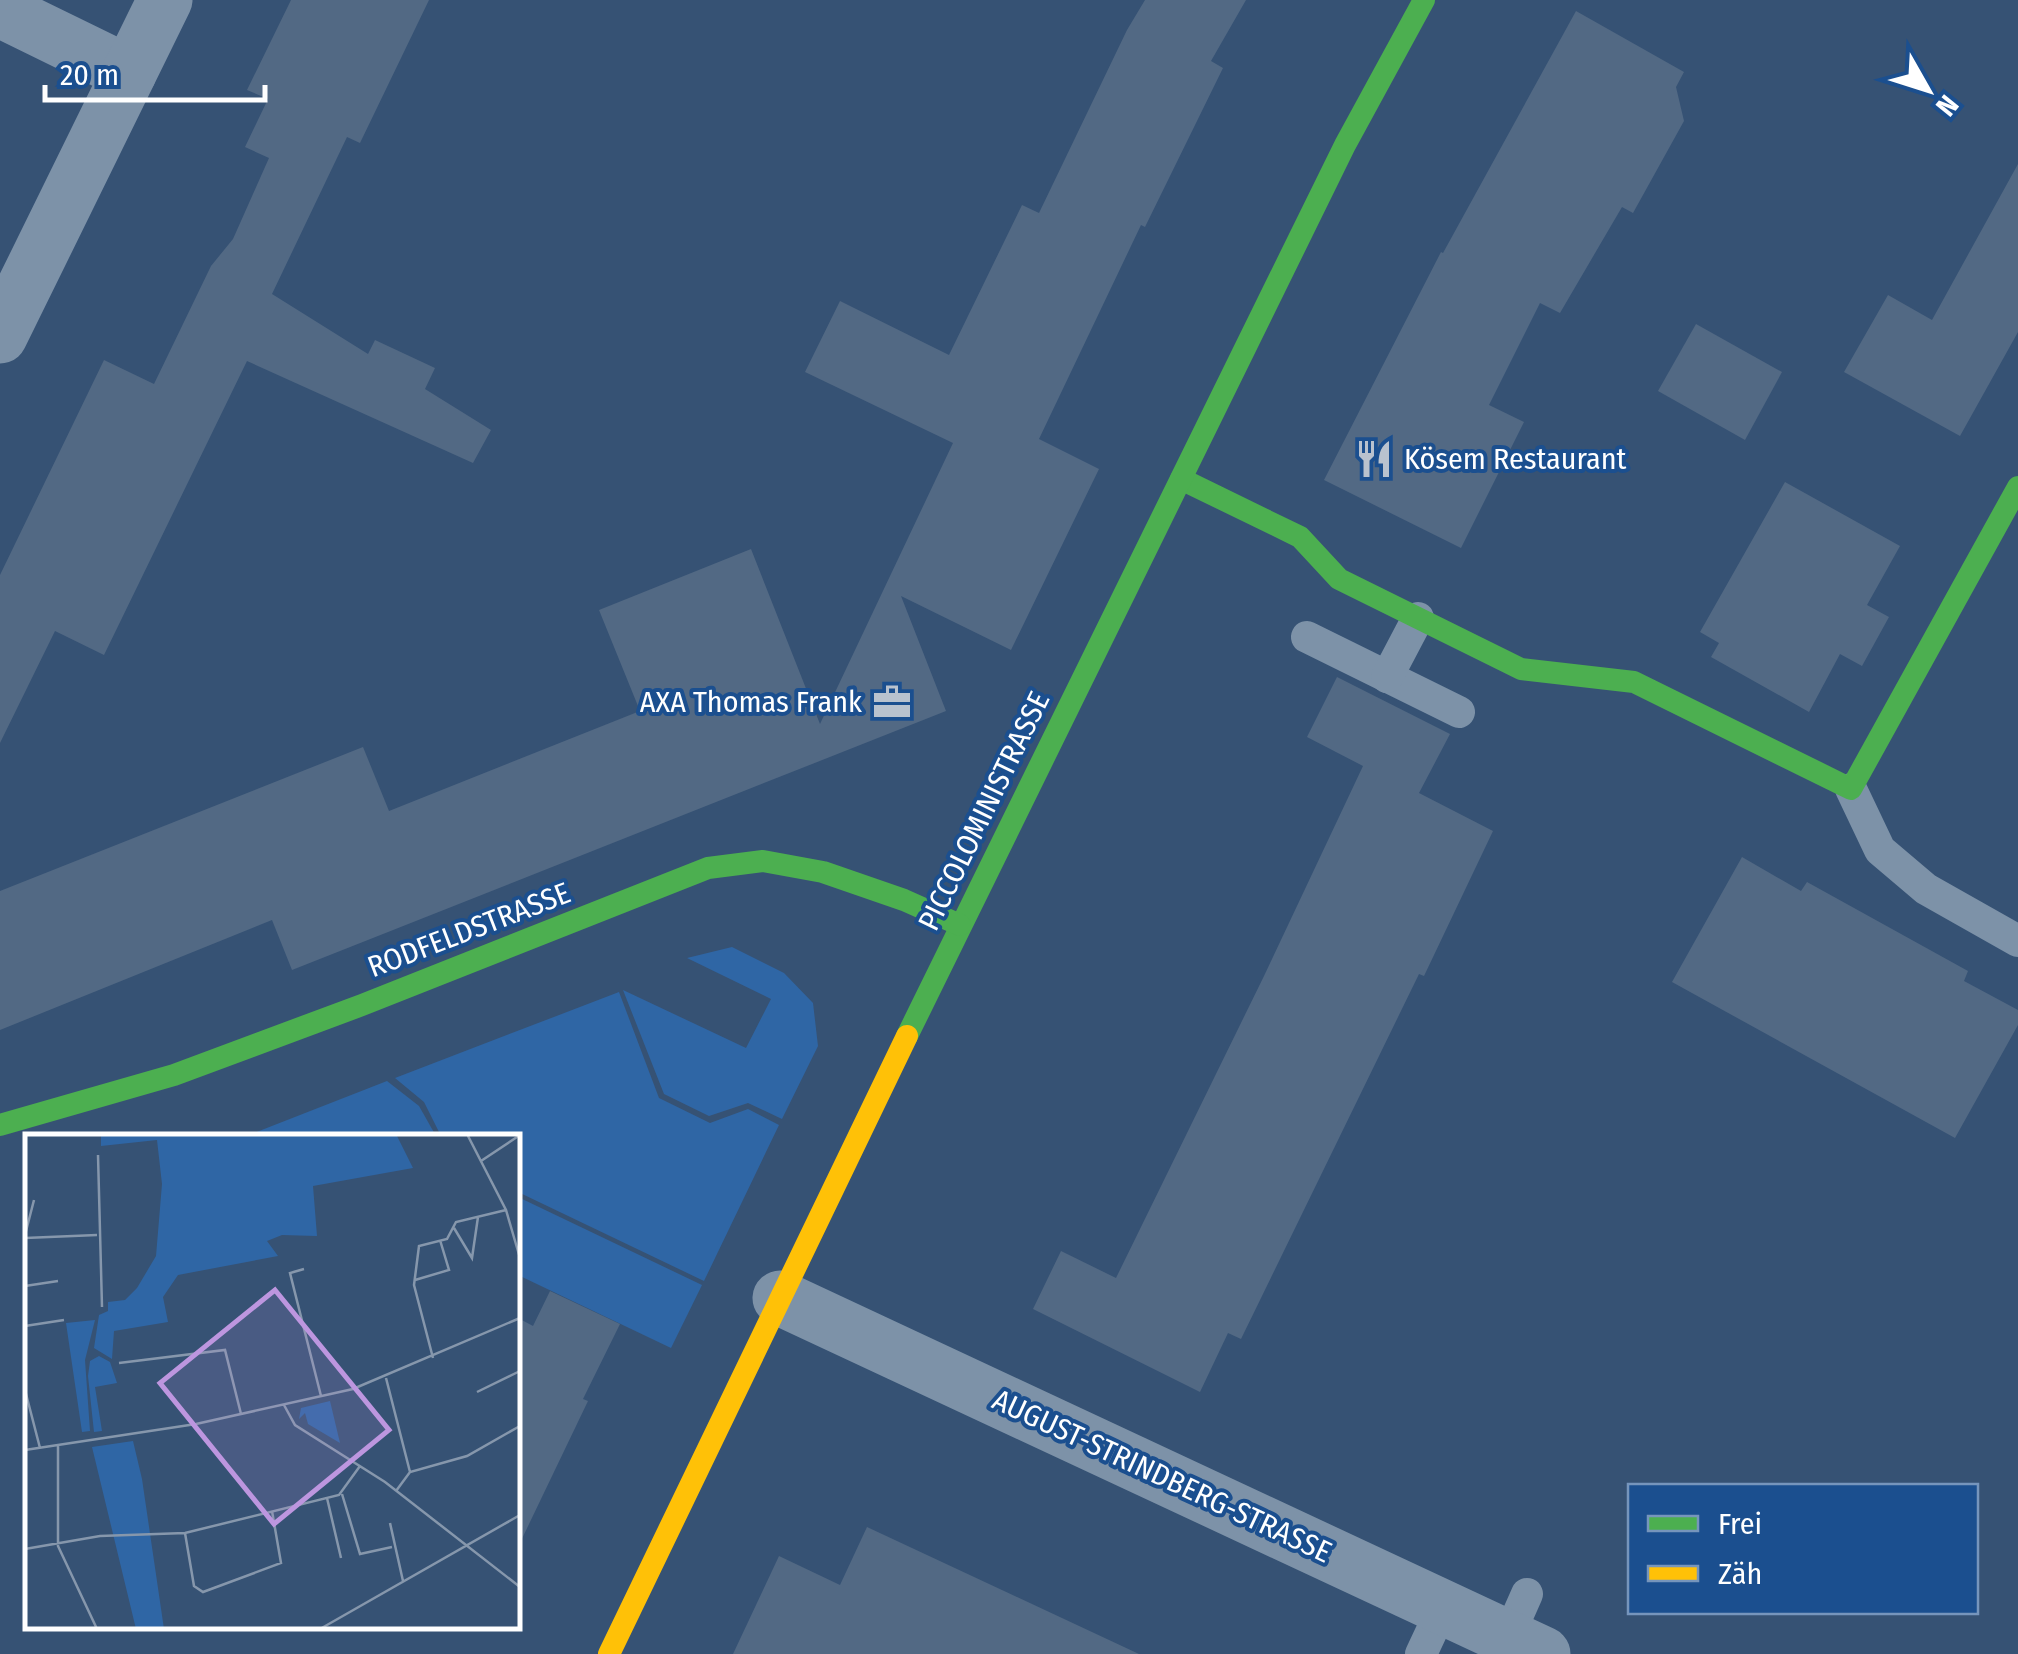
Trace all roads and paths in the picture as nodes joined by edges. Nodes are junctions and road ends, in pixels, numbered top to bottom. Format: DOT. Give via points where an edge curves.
graph roads {
  1 [pos="165,0"];
  2 [pos="1424,0"];
  3 [pos="0,10"];
  4 [pos="129,73"];
  5 [pos="0,336"];
  6 [pos="1181,479"];
  7 [pos="2018,487"];
  8 [pos="1418,618"];
  9 [pos="1307,637"];
  10 [pos="1387,677"];
  11 [pos="1459,712"];
  12 [pos="1851,789"];
  13 [pos="960,925"];
  14 [pos="2018,941"];
  15 [pos="0,1125"];
  16 [pos="780,1298"];
  17 [pos="1526,1628"];
  18 [pos="1432,1630"];
  19 [pos="609,1654"];
  1 -- 4 [label="street"];
  2 -- 6 [label="street, PICCOLOMINISTRASSE"];
  3 -- 4 [label="street"];
  4 -- 5 [label="street"];
  6 -- 8 [label="street" via="1300,537 1338,579"];
  6 -- 13 [label="street, PICCOLOMINISTRASSE"];
  7 -- 12 [label="street"];
  8 -- 10 [label="lane"];
  8 -- 12 [label="street" via="1522,669 1634,682"];
  9 -- 10 [label="lane"];
  10 -- 11 [label="lane"];
  12 -- 14 [label="lane" via="1880,850 1926,889"];
  13 -- 15 [label="street, RODFELDSTRASSE" via="824,872 763,860 708,868 174,1075"];
  13 -- 16 [label="street, PICCOLOMINISTRASSE"];
  16 -- 18 [label="street, AUGUST-STRINDBERG-STRASSE"];
  16 -- 19 [label="street, PICCOLOMINISTRASSE"];
  17 -- 18 [label="street, AUGUST-STRINDBERG-STRASSE"];
}
